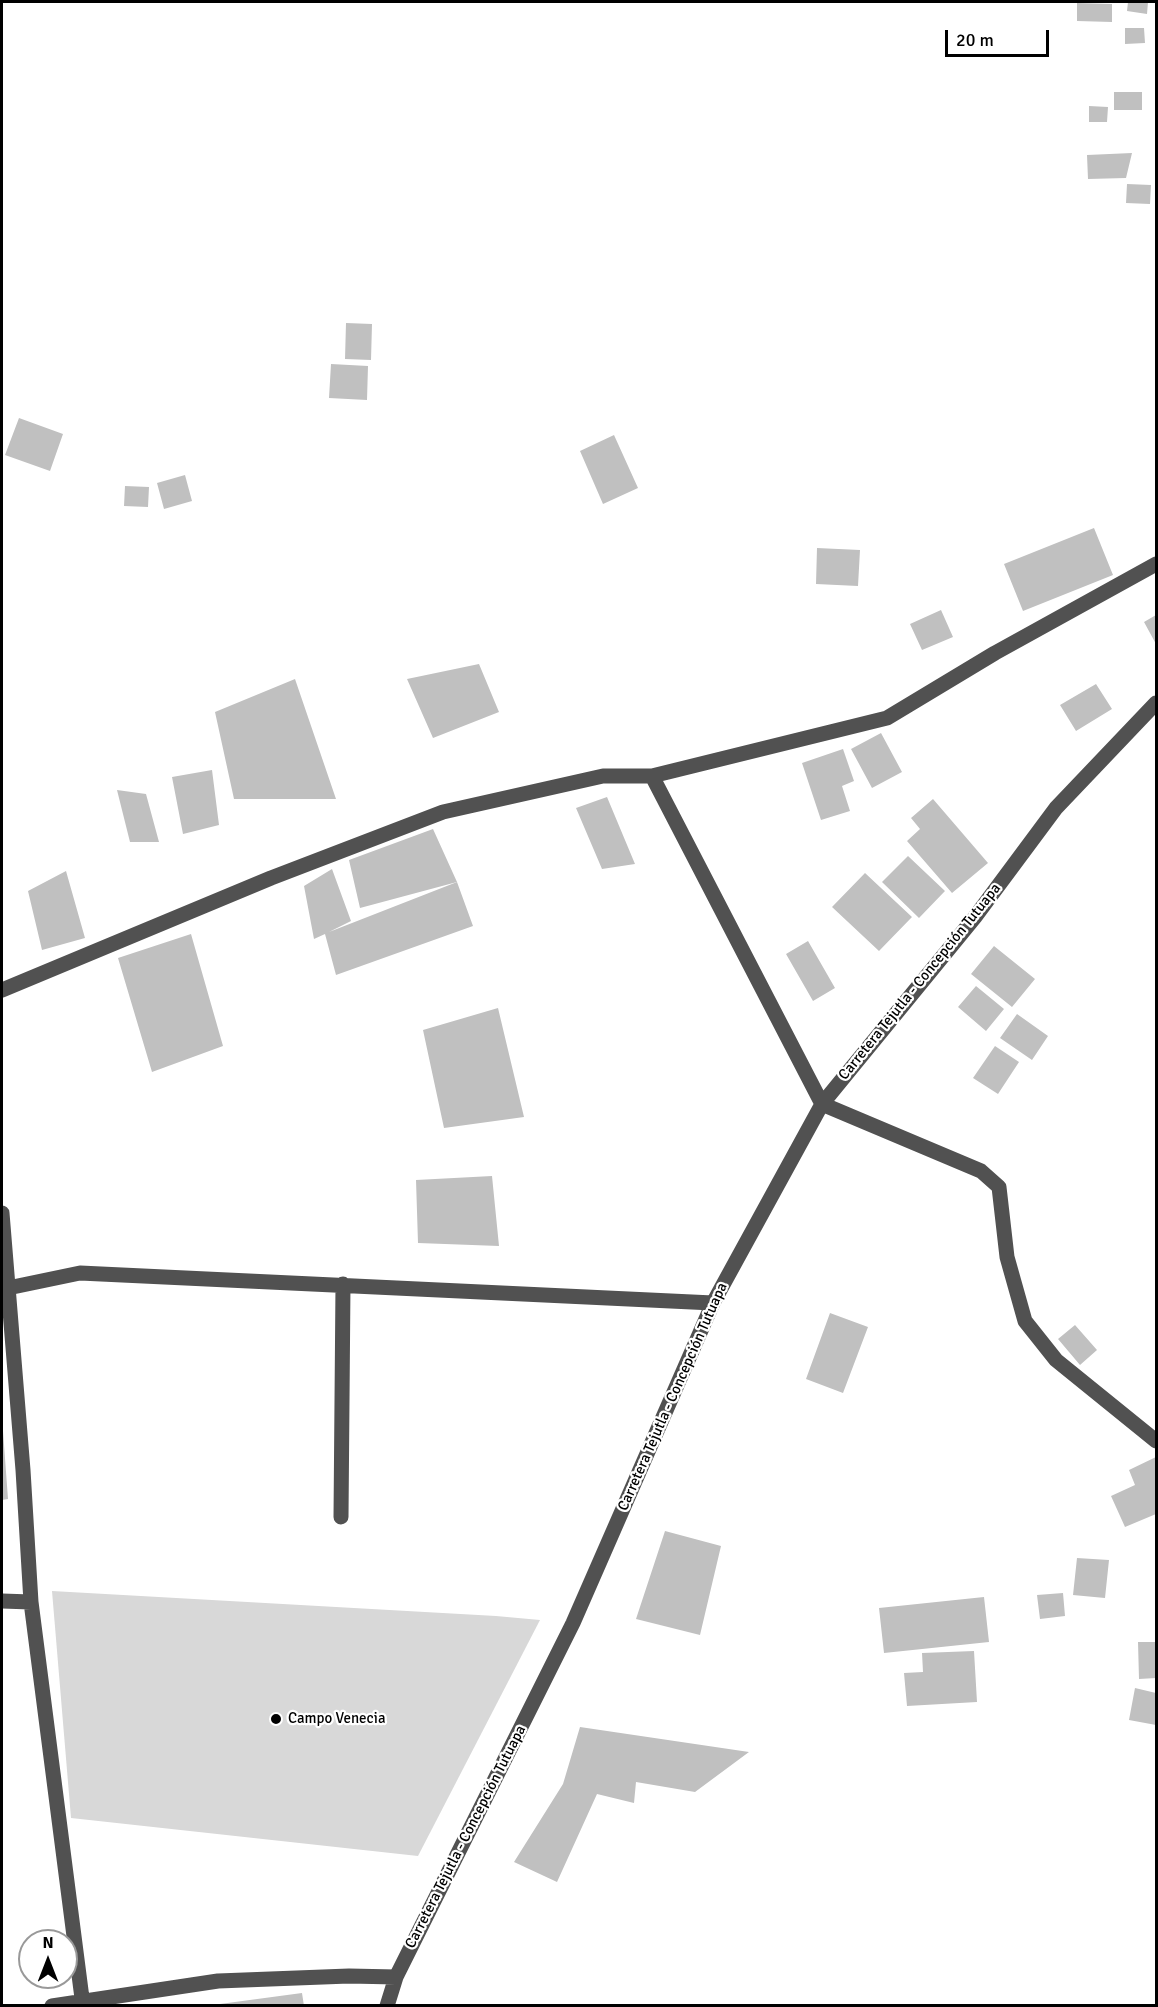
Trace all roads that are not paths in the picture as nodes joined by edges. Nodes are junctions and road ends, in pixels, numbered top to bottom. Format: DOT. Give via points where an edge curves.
graph roads {
  1 [pos="1156,564"];
  2 [pos="1156,703"];
  3 [pos="652,776"];
  4 [pos="2,990"];
  5 [pos="822,1104"];
  6 [pos="2,1213"];
  7 [pos="343,1284"];
  8 [pos="8,1288"];
  9 [pos="713,1303"];
  10 [pos="1156,1441"];
  11 [pos="341,1517"];
  12 [pos="2,1601"];
  13 [pos="31,1602"];
  14 [pos="396,1977"];
  15 [pos="82,2004"];
  16 [pos="52,2006"];
  17 [pos="387,2006"];
  1 -- 3 [label="street" via="887,718"];
  2 -- 5 [label="street, Carretera Tejutla - Concepción Tutuapa" via="1056,808 975,917"];
  3 -- 4 [label="street" via="603,776 443,812 271,878"];
  3 -- 5 [label="street"];
  5 -- 9 [label="street, Carretera Tejutla - Concepción Tutuapa"];
  5 -- 10 [label="street" via="981,1171 999,1187 1007,1257 1025,1321 1056,1360"];
  6 -- 8 [label="street"];
  7 -- 8 [label="street" via="80,1273"];
  7 -- 9 [label="street"];
  7 -- 11 [label="street"];
  8 -- 13 [label="street"];
  9 -- 14 [label="street, Carretera Tejutla - Concepción Tutuapa" via="573,1623"];
  12 -- 13 [label="street"];
  13 -- 15 [label="street"];
  14 -- 15 [label="street" via="218,1981"];
  14 -- 17 [label="street, Carretera Tejutla - Concepción Tutuapa"];
  15 -- 16 [label="street"];
}
